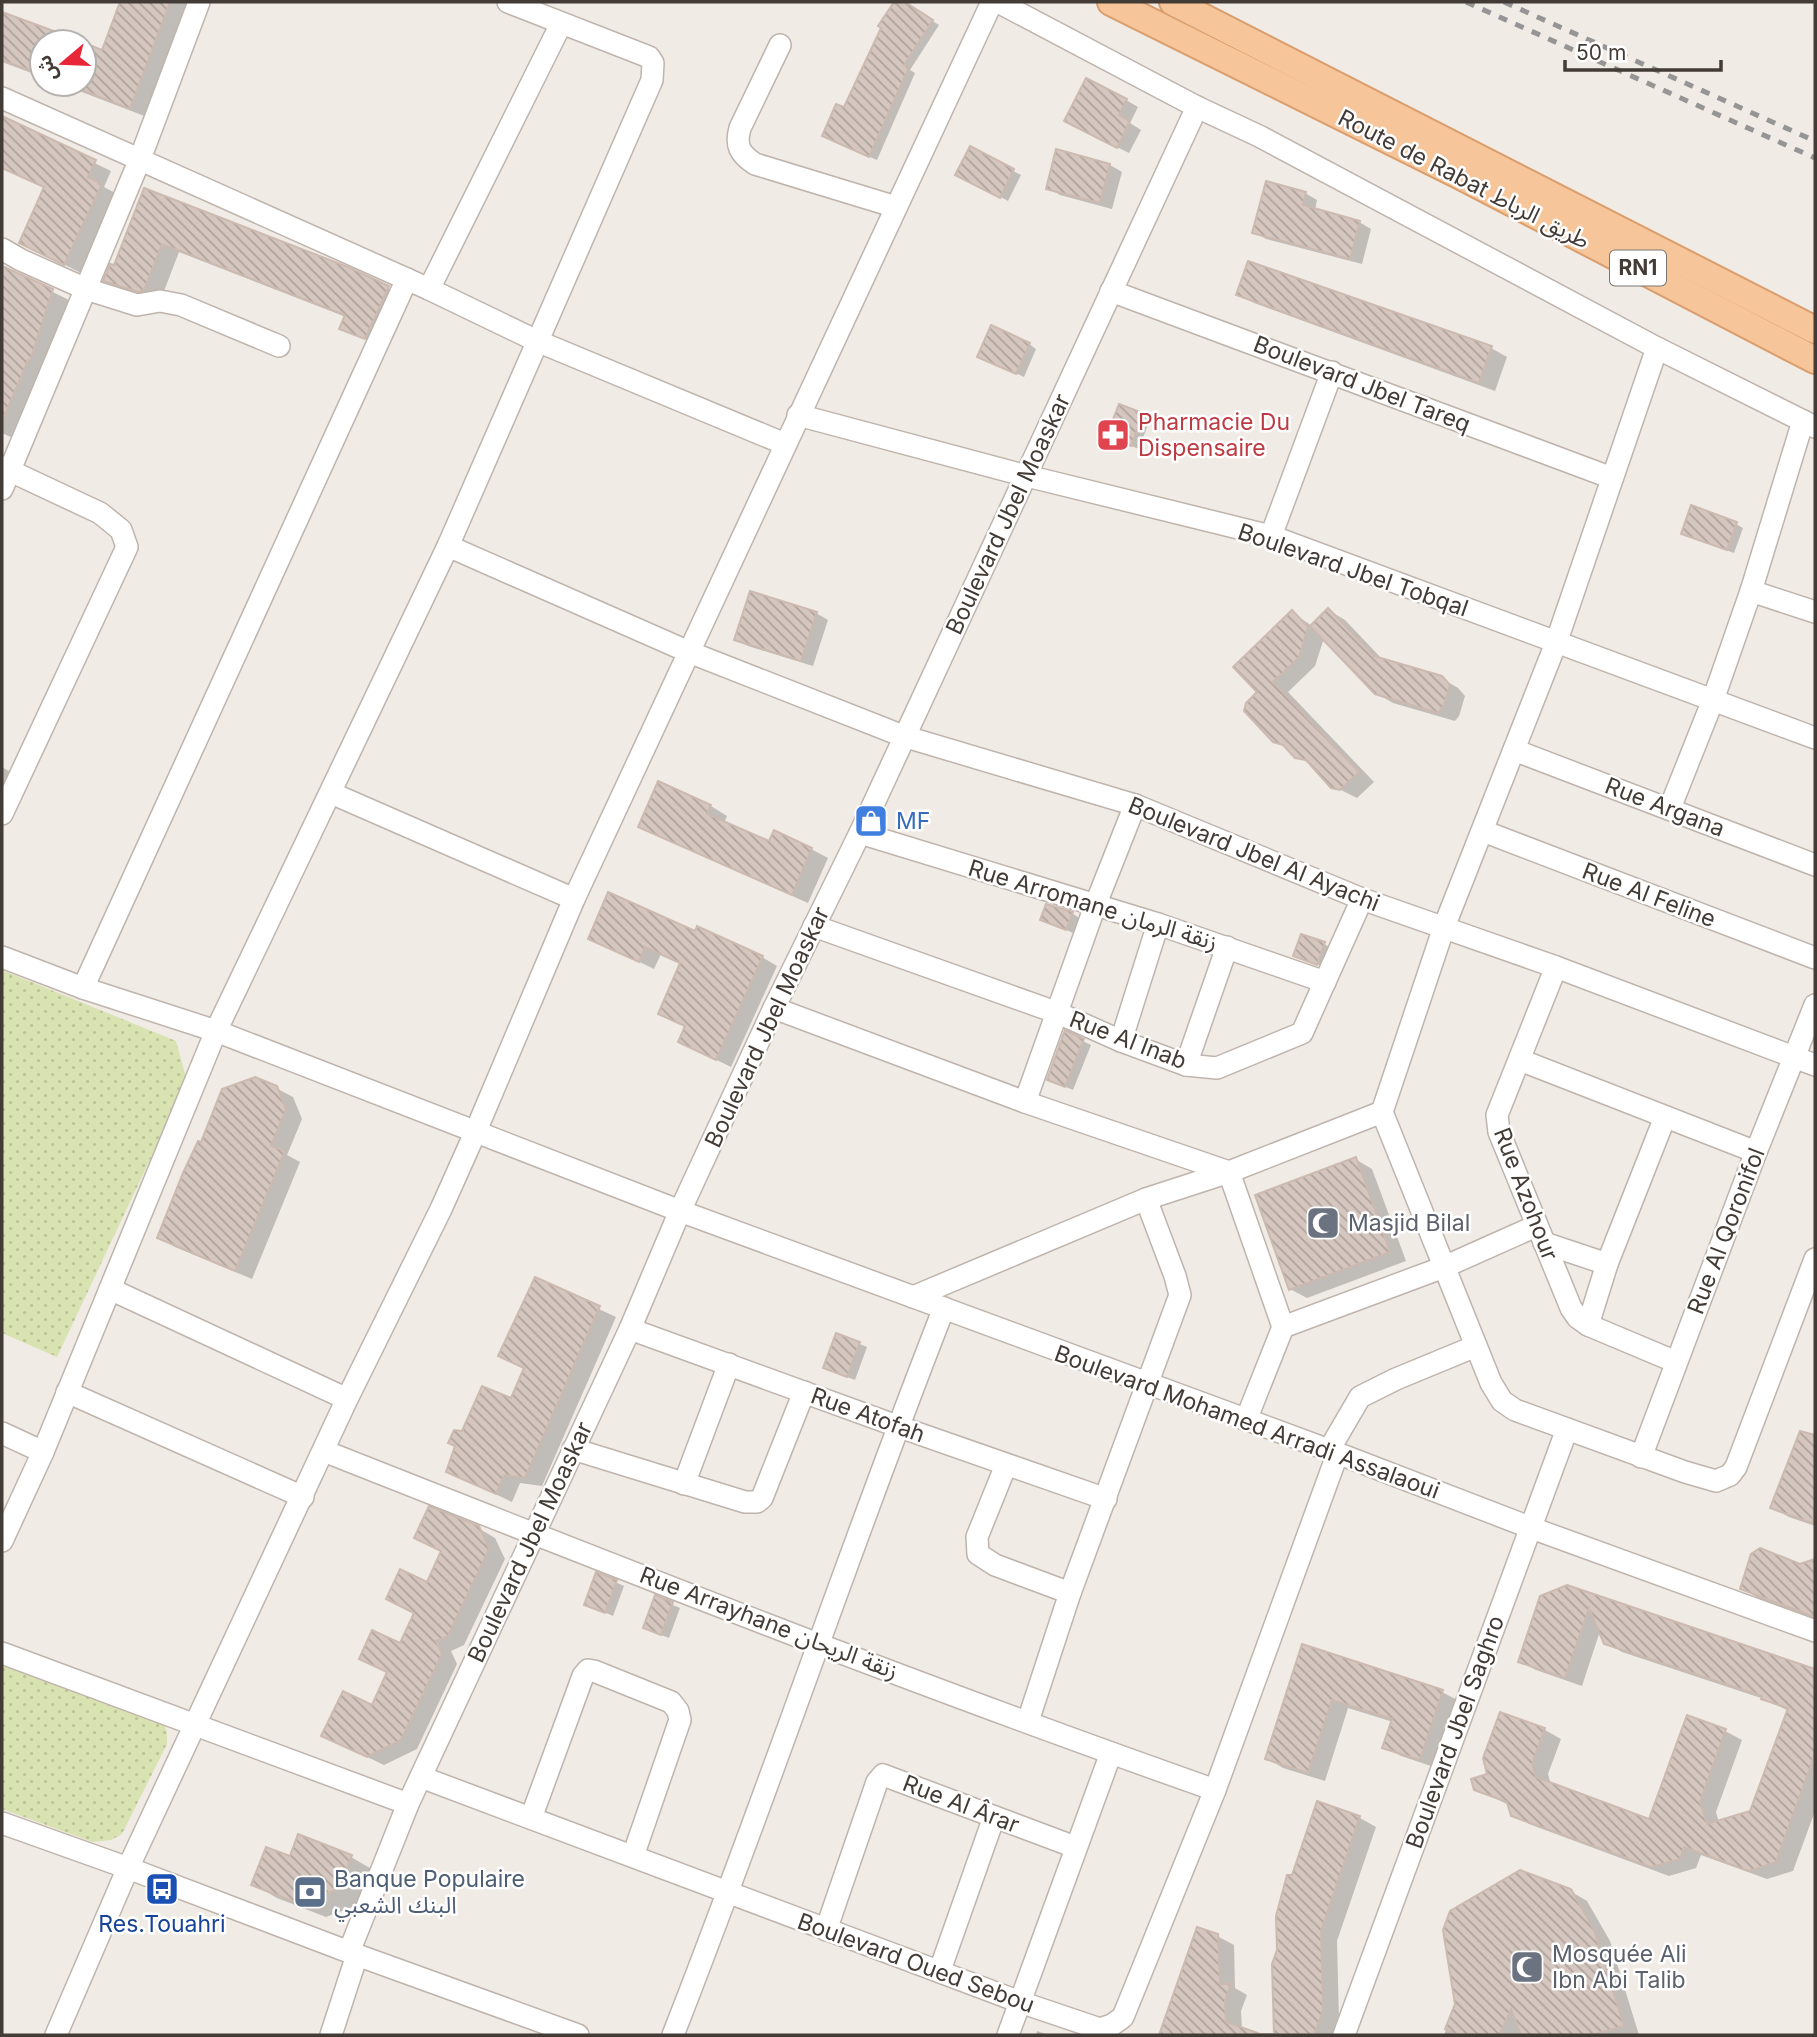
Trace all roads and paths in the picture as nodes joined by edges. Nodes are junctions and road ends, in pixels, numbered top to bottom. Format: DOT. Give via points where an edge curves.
graph roads {
  1 [pos="200,2"];
  2 [pos="508,2"];
  3 [pos="992,2"];
  4 [pos="998,2"];
  5 [pos="1111,2"];
  6 [pos="1173,2"];
  7 [pos="561,24"];
  8 [pos="780,45"];
  9 [pos="2,98"];
  10 [pos="1197,107"];
  11 [pos="140,159"];
  12 [pos="896,207"];
  13 [pos="2,249"];
  14 [pos="407,279"];
  15 [pos="86,289"];
  16 [pos="429,289"];
  17 [pos="1111,291"];
  18 [pos="1815,330"];
  19 [pos="537,341"];
  20 [pos="279,346"];
  21 [pos="1657,348"];
  22 [pos="1815,360"];
  23 [pos="1332,372"];
  24 [pos="798,415"];
  25 [pos="1809,424"];
  26 [pos="785,444"];
  27 [pos="4,476"];
  28 [pos="1027,476"];
  29 [pos="1612,478"];
  30 [pos="1271,536"];
  31 [pos="448,545"];
  32 [pos="1751,591"];
  33 [pos="1815,612"];
  34 [pos="1556,643"];
  35 [pos="690,652"];
  36 [pos="1713,700"];
  37 [pos="903,736"];
  38 [pos="1815,738"];
  39 [pos="1514,750"];
  40 [pos="331,793"];
  41 [pos="1135,805"];
  42 [pos="1670,808"];
  43 [pos="2,814"];
  44 [pos="1483,831"];
  45 [pos="860,833"];
  46 [pos="1815,865"];
  47 [pos="574,899"];
  48 [pos="1362,899"];
  49 [pos="1095,906"];
  50 [pos="1158,924"];
  51 [pos="814,926"];
  52 [pos="1444,927"];
  53 [pos="1227,947"];
  54 [pos="2,957"];
  55 [pos="1815,958"];
  56 [pos="1556,967"];
  57 [pos="1325,982"];
  58 [pos="83,988"];
  59 [pos="1815,1005"];
  60 [pos="774,1008"];
  61 [pos="1058,1013"];
  62 [pos="216,1031"];
  63 [pos="1121,1041"];
  64 [pos="1520,1060"];
  65 [pos="1806,1060"];
  66 [pos="1186,1065"];
  67 [pos="1025,1102"];
  68 [pos="1382,1112"];
  69 [pos="1665,1117"];
  70 [pos="475,1133"];
  71 [pos="1756,1152"];
  72 [pos="1229,1172"];
  73 [pos="1146,1199"];
  74 [pos="680,1211"];
  75 [pos="1540,1235"];
  76 [pos="1815,1259"];
  77 [pos="1607,1264"];
  78 [pos="1444,1267"];
  79 [pos="110,1289"];
  80 [pos="913,1297"];
  81 [pos="944,1308"];
  82 [pos="1588,1325"];
  83 [pos="1283,1327"];
  84 [pos="630,1329"];
  85 [pos="1476,1346"];
  86 [pos="1676,1362"];
  87 [pos="729,1364"];
  88 [pos="1147,1384"];
  89 [pos="66,1392"];
  90 [pos="804,1392"];
  91 [pos="347,1399"];
  92 [pos="1246,1420"];
  93 [pos="897,1426"];
  94 [pos="1567,1429"];
  95 [pos="2,1433"];
  96 [pos="573,1450"];
  97 [pos="324,1451"];
  98 [pos="43,1452"];
  99 [pos="1333,1452"];
  100 [pos="1641,1457"];
  101 [pos="1006,1465"];
  102 [pos="684,1485"];
  103 [pos="303,1497"];
  104 [pos="1106,1499"];
  105 [pos="1529,1527"];
  106 [pos="534,1534"];
  107 [pos="2,1541"];
  108 [pos="1070,1593"];
  109 [pos="1815,1631"];
  110 [pos="817,1642"];
  111 [pos="2,1653"];
  112 [pos="1028,1721"];
  113 [pos="195,1724"];
  114 [pos="1111,1753"];
  115 [pos="421,1777"];
  116 [pos="1215,1790"];
  117 [pos="408,1804"];
  118 [pos="994,1817"];
  119 [pos="531,1818"];
  120 [pos="2,1823"];
  121 [pos="1075,1847"];
  122 [pos="633,1856"];
  123 [pos="128,1868"];
  124 [pos="729,1894"];
  125 [pos="826,1930"];
  126 [pos="353,1954"];
  127 [pos="940,1970"];
  128 [pos="1020,2002"];
  129 [pos="56,2035"];
  130 [pos="331,2035"];
  131 [pos="578,2035"];
  132 [pos="673,2035"];
  133 [pos="1008,2035"];
  134 [pos="1343,2035"];
  1 -- 11 [label="street"];
  2 -- 7 [label="street"];
  3 -- 12 [label="street"];
  4 -- 10 [label="street"];
  5 -- 22 [label="main road, Route de Rabat طريق الرباط / RN1" via="1461,176"];
  6 -- 18 [label="main road, Route de Rabat طريق الرباط / RN1"];
  7 -- 16 [label="street"];
  7 -- 19 [label="street" via="649,57 654,71"];
  8 -- 12 [label="street" via="740,128 736,142 743,156 755,164"];
  9 -- 11 [label="street"];
  10 -- 17 [label="street, Boulevard Jbel Moaskar"];
  10 -- 21 [label="street"];
  11 -- 14 [label="street"];
  11 -- 15 [label="street"];
  12 -- 24 [label="street"];
  13 -- 15 [label="street"];
  14 -- 16 [label="street"];
  14 -- 58 [label="street"];
  15 -- 20 [label="street" via="137,305 181,304"];
  15 -- 27 [label="street"];
  16 -- 19 [label="street"];
  17 -- 23 [label="street, Boulevard Jbel Tareq"];
  17 -- 28 [label="street, Boulevard Jbel Moaskar"];
  19 -- 26 [label="street"];
  19 -- 31 [label="street"];
  21 -- 25 [label="street"];
  21 -- 29 [label="street"];
  23 -- 29 [label="street, Boulevard Jbel Tareq"];
  23 -- 30 [label="street"];
  24 -- 26 [label="street"];
  24 -- 28 [label="street, Boulevard Jbel Tobqal"];
  25 -- 32 [label="street"];
  26 -- 35 [label="street"];
  27 -- 43 [label="street" via="100,513 121,530 127,547"];
  28 -- 30 [label="street, Boulevard Jbel Tobqal"];
  28 -- 37 [label="street, Boulevard Jbel Moaskar"];
  29 -- 34 [label="street"];
  30 -- 34 [label="street, Boulevard Jbel Tobqal"];
  31 -- 35 [label="street, Boulevard Jbel Al Ayachi"];
  31 -- 40 [label="street"];
  32 -- 33 [label="street"];
  32 -- 36 [label="street"];
  34 -- 36 [label="street, Boulevard Jbel Tobqal"];
  34 -- 39 [label="street"];
  35 -- 37 [label="street, Boulevard Jbel Al Ayachi"];
  35 -- 47 [label="street"];
  36 -- 38 [label="street, Boulevard Jbel Tobqal"];
  36 -- 42 [label="street"];
  37 -- 41 [label="street, Boulevard Jbel Al Ayachi"];
  37 -- 45 [label="street, Boulevard Jbel Moaskar"];
  39 -- 42 [label="street, Rue Argana"];
  39 -- 44 [label="street"];
  40 -- 47 [label="street"];
  40 -- 62 [label="street"];
  41 -- 48 [label="street, Boulevard Jbel Al Ayachi"];
  41 -- 49 [label="street"];
  42 -- 46 [label="street, Rue Argana"];
  44 -- 52 [label="street"];
  44 -- 55 [label="street, Rue Al Feline"];
  45 -- 49 [label="street, Rue Arromane زنقة الرمان"];
  45 -- 51 [label="street, Boulevard Jbel Moaskar"];
  47 -- 70 [label="street"];
  48 -- 52 [label="street, Boulevard Jbel Al Ayachi"];
  48 -- 57 [label="street, Rue Al Inab"];
  49 -- 50 [label="street, Rue Arromane زنقة الرمان"];
  49 -- 61 [label="street"];
  50 -- 53 [label="street, Rue Arromane زنقة الرمان"];
  50 -- 63 [label="street"];
  51 -- 60 [label="street, Boulevard Jbel Moaskar"];
  51 -- 61 [label="street, Rue Al Inab"];
  52 -- 56 [label="street, Boulevard Jbel Al Ayachi"];
  52 -- 68 [label="street"];
  53 -- 57 [label="street, Rue Arromane زنقة الرمان"];
  53 -- 66 [label="street"];
  54 -- 58 [label="street, Boulevard Mohamed Arradi Assalaoui"];
  56 -- 64 [label="street, Rue Azohour"];
  56 -- 65 [label="street, Boulevard Jbel Al Ayachi"];
  57 -- 66 [label="street, Rue Al Inab" via="1302,1033 1217,1068"];
  58 -- 62 [label="street, Boulevard Mohamed Arradi Assalaoui"];
  59 -- 65 [label="street, Rue Al Qoronifol"];
  60 -- 67 [label="street"];
  60 -- 74 [label="street, Boulevard Jbel Moaskar"];
  61 -- 63 [label="street, Rue Al Inab"];
  61 -- 67 [label="street"];
  62 -- 70 [label="street, Boulevard Mohamed Arradi Assalaoui"];
  62 -- 79 [label="street"];
  63 -- 66 [label="street, Rue Al Inab"];
  64 -- 69 [label="street"];
  64 -- 75 [label="street, Rue Azohour" via="1497,1115 1499,1132"];
  65 -- 71 [label="street, Rue Al Qoronifol"];
  67 -- 72 [label="street"];
  68 -- 72 [label="street"];
  68 -- 78 [label="street"];
  69 -- 71 [label="street"];
  69 -- 77 [label="street"];
  70 -- 74 [label="street, Boulevard Mohamed Arradi Assalaoui"];
  70 -- 91 [label="street"];
  71 -- 86 [label="street, Rue Al Qoronifol"];
  72 -- 73 [label="street"];
  72 -- 83 [label="street"];
  73 -- 80 [label="street"];
  73 -- 88 [label="street" via="1180,1291"];
  74 -- 80 [label="street, Boulevard Mohamed Arradi Assalaoui"];
  74 -- 84 [label="street, Boulevard Jbel Moaskar"];
  75 -- 77 [label="street"];
  75 -- 78 [label="street"];
  75 -- 82 [label="street, Rue Azohour" via="1571,1308"];
  76 -- 100 [label="street" via="1730,1475 1711,1480"];
  77 -- 82 [label="street"];
  78 -- 83 [label="street"];
  78 -- 85 [label="street"];
  79 -- 89 [label="street"];
  79 -- 91 [label="street"];
  80 -- 81 [label="street, Boulevard Mohamed Arradi Assalaoui"];
  81 -- 88 [label="street, Boulevard Mohamed Arradi Assalaoui"];
  81 -- 93 [label="street"];
  82 -- 86 [label="street, Rue Azohour"];
  83 -- 92 [label="street"];
  84 -- 87 [label="street, Rue Atofah"];
  84 -- 96 [label="street, Boulevard Jbel Moaskar"];
  85 -- 94 [label="street" via="1502,1401"];
  85 -- 99 [label="street, Boulevard Oued Sebou" via="1360,1397"];
  86 -- 100 [label="street, Rue Al Qoronifol"];
  87 -- 90 [label="street, Rue Atofah"];
  87 -- 102 [label="street"];
  88 -- 92 [label="street, Boulevard Mohamed Arradi Assalaoui"];
  88 -- 104 [label="street"];
  89 -- 98 [label="street"];
  89 -- 103 [label="street"];
  90 -- 93 [label="street, Rue Atofah"];
  90 -- 102 [label="street" via="760,1501 748,1503"];
  91 -- 97 [label="street"];
  92 -- 99 [label="street, Boulevard Mohamed Arradi Assalaoui"];
  93 -- 101 [label="street, Rue Atofah"];
  93 -- 110 [label="street"];
  94 -- 100 [label="street"];
  94 -- 105 [label="street, Boulevard Jbel Saghro"];
  95 -- 98 [label="street"];
  96 -- 102 [label="street"];
  96 -- 106 [label="street, Boulevard Jbel Moaskar"];
  97 -- 103 [label="street"];
  97 -- 106 [label="street, Rue Arrayhane زنقة الريحان"];
  98 -- 107 [label="street"];
  99 -- 105 [label="street, Boulevard Mohamed Arradi Assalaoui"];
  99 -- 116 [label="street, Boulevard Oued Sebou"];
  101 -- 104 [label="street, Rue Atofah"];
  101 -- 108 [label="street" via="977,1537 978,1554 987,1562"];
  103 -- 113 [label="street"];
  104 -- 108 [label="street"];
  105 -- 109 [label="street, Boulevard Mohamed Arradi Assalaoui"];
  105 -- 134 [label="street, Boulevard Jbel Saghro"];
  106 -- 110 [label="street, Rue Arrayhane زنقة الريحان"];
  106 -- 115 [label="street, Boulevard Jbel Moaskar"];
  108 -- 112 [label="street"];
  110 -- 112 [label="street, Rue Arrayhane زنقة الريحان"];
  110 -- 124 [label="street"];
  111 -- 113 [label="street"];
  112 -- 114 [label="street, Rue Arrayhane زنقة الريحان"];
  113 -- 117 [label="street"];
  113 -- 123 [label="street"];
  114 -- 116 [label="street, Rue Arrayhane زنقة الريحان"];
  114 -- 121 [label="street"];
  115 -- 117 [label="street, Boulevard Jbel Moaskar"];
  115 -- 119 [label="street, Boulevard Oued Sebou"];
  116 -- 128 [label="street, Boulevard Oued Sebou" via="1123,2017 1100,2029"];
  117 -- 126 [label="street, Boulevard Jbel Moaskar"];
  118 -- 121 [label="street, Rue Al Ârar"];
  118 -- 125 [label="street, Rue Al Ârar" via="880,1776"];
  118 -- 127 [label="street"];
  119 -- 122 [label="street, Boulevard Oued Sebou"];
  119 -- 122 [label="street" via="583,1676 594,1671 671,1702 680,1720"];
  120 -- 123 [label="street"];
  121 -- 128 [label="street"];
  122 -- 124 [label="street, Boulevard Oued Sebou"];
  123 -- 126 [label="street"];
  123 -- 129 [label="street"];
  124 -- 125 [label="street, Boulevard Oued Sebou"];
  124 -- 132 [label="street"];
  125 -- 127 [label="street, Boulevard Oued Sebou"];
  126 -- 130 [label="street, Boulevard Jbel Moaskar"];
  126 -- 131 [label="street"];
  127 -- 128 [label="street, Boulevard Oued Sebou"];
  128 -- 133 [label="street"];
}
